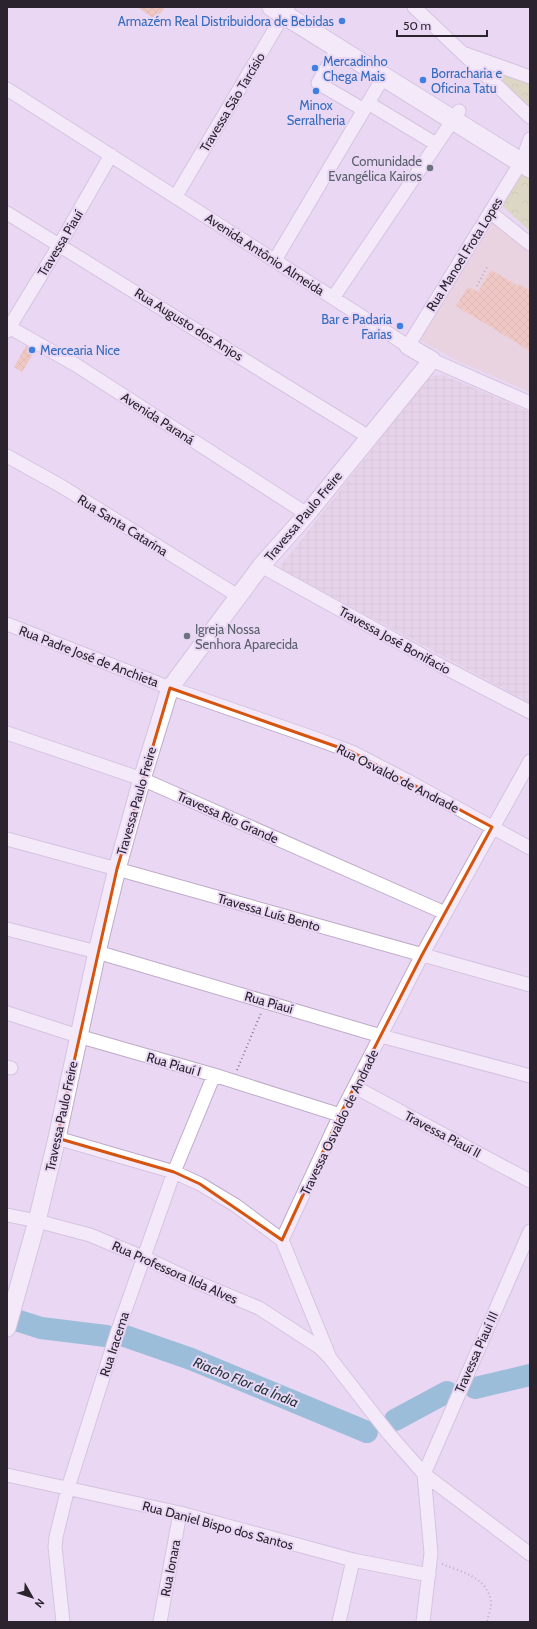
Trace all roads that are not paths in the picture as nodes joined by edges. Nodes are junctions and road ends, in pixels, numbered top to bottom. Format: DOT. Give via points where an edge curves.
graph roads {
  1 [pos="414,7"];
  2 [pos="285,9"];
  3 [pos="338,48"];
  4 [pos="460,51"];
  5 [pos="384,76"];
  6 [pos="530,77"];
  7 [pos="7,89"];
  8 [pos="366,106"];
  9 [pos="456,115"];
  10 [pos="530,117"];
  11 [pos="436,144"];
  12 [pos="111,155"];
  13 [pos="527,155"];
  14 [pos="176,196"];
  15 [pos="490,212"];
  16 [pos="7,213"];
  17 [pos="60,244"];
  18 [pos="530,244"];
  19 [pos="275,260"];
  20 [pos="333,298"];
  21 [pos="8,328"];
  22 [pos="408,346"];
  23 [pos="432,360"];
  24 [pos="530,403"];
  25 [pos="369,437"];
  26 [pos="7,456"];
  27 [pos="307,514"];
  28 [pos="261,566"];
  29 [pos="238,596"];
  30 [pos="7,624"];
  31 [pos="170,688"];
  32 [pos="530,712"];
  33 [pos="7,732"];
  34 [pos="530,761"];
  35 [pos="142,779"];
  36 [pos="492,827"];
  37 [pos="7,839"];
  38 [pos="530,848"];
  39 [pos="117,869"];
  40 [pos="445,913"];
  41 [pos="7,929"];
  42 [pos="97,952"];
  43 [pos="422,955"];
  44 [pos="530,985"];
  45 [pos="7,1013"];
  46 [pos="78,1036"];
  47 [pos="381,1036"];
  48 [pos="214,1075"];
  49 [pos="530,1076"];
  50 [pos="355,1087"];
  51 [pos="340,1115"];
  52 [pos="57,1138"];
  53 [pos="174,1172"];
  54 [pos="530,1181"];
  55 [pos="7,1215"];
  56 [pos="38,1221"];
  57 [pos="530,1231"];
  58 [pos="282,1240"];
  59 [pos="145,1258"];
  60 [pos="7,1325"];
  61 [pos="330,1358"];
  62 [pos="424,1474"];
  63 [pos="7,1475"];
  64 [pos="68,1488"];
  65 [pos="180,1513"];
  66 [pos="530,1554"];
  67 [pos="353,1560"];
  68 [pos="429,1575"];
  69 [pos="64,1622"];
  70 [pos="160,1622"];
  71 [pos="339,1622"];
  72 [pos="423,1622"];
  1 -- 4 [label="street"];
  2 -- 3 [label="main road"];
  2 -- 9 [label="main road"];
  2 -- 14 [label="street, Travessa São Tarcísio"];
  3 -- 5 [label="main road"];
  3 -- 8 [label="street" via="318,83"];
  4 -- 6 [label="street"];
  4 -- 10 [label="street"];
  5 -- 8 [label="street"];
  5 -- 9 [label="main road"];
  7 -- 12 [label="street, Avenida Antônio Almeida"];
  8 -- 11 [label="street"];
  8 -- 19 [label="street"];
  9 -- 11 [label="street"];
  9 -- 13 [label="main road"];
  11 -- 20 [label="street"];
  12 -- 14 [label="street, Avenida Antônio Almeida"];
  12 -- 17 [label="street, Travessa Piauí"];
  13 -- 15 [label="street, Rua Manoel Frota Lopes"];
  14 -- 19 [label="street, Avenida Antônio Almeida"];
  15 -- 18 [label="street"];
  15 -- 22 [label="street, Rua Manoel Frota Lopes"];
  16 -- 17 [label="street, Rua Augusto dos Anjos"];
  17 -- 21 [label="street, Travessa Piauí"];
  17 -- 25 [label="street, Rua Augusto dos Anjos"];
  19 -- 20 [label="street, Avenida Antônio Almeida"];
  20 -- 22 [label="street, Avenida Antônio Almeida"];
  21 -- 27 [label="street, Avenida Paraná" via="76,365"];
  22 -- 23 [label="street, Avenida Antônio Almeida"];
  23 -- 24 [label="street, Avenida Antônio Almeida"];
  23 -- 25 [label="street, Travessa Paulo Freire"];
  25 -- 27 [label="street, Travessa Paulo Freire"];
  26 -- 29 [label="street, Rua Santa Catarina" via="61,486"];
  27 -- 28 [label="street, Travessa Paulo Freire"];
  28 -- 29 [label="street, Travessa Paulo Freire"];
  28 -- 32 [label="street, Travessa José Bonifacio"];
  29 -- 31 [label="street, Travessa Paulo Freire"];
  30 -- 31 [label="street, Rua Padre José de Anchieta"];
  31 -- 35 [label="street, Travessa Paulo Freire"];
  31 -- 36 [label="street, Rua Osvaldo de Andrade" via="352,752"];
  33 -- 35 [label="street, Travessa Rio Grande"];
  34 -- 36 [label="street, Travessa Osvaldo de Andrade"];
  35 -- 39 [label="street, Travessa Paulo Freire"];
  35 -- 40 [label="street, Travessa Rio Grande"];
  36 -- 38 [label="street, Rua Osvaldo de Andrade"];
  36 -- 40 [label="street, Travessa Osvaldo de Andrade"];
  37 -- 39 [label="street, Travessa Luís Bento"];
  39 -- 42 [label="street, Travessa Paulo Freire"];
  39 -- 43 [label="street, Travessa Luís Bento"];
  40 -- 43 [label="street, Travessa Osvaldo de Andrade"];
  41 -- 42 [label="street, Rua Piauí"];
  42 -- 46 [label="street, Travessa Paulo Freire"];
  42 -- 47 [label="street, Rua Piauí"];
  43 -- 44 [label="street, Travessa Luís Bento"];
  43 -- 47 [label="street, Travessa Osvaldo de Andrade"];
  45 -- 46 [label="street, Rua Piauí I"];
  46 -- 48 [label="street, Rua Piauí I"];
  46 -- 52 [label="street, Travessa Paulo Freire"];
  47 -- 49 [label="street, Rua Piauí"];
  47 -- 50 [label="street, Travessa Osvaldo de Andrade"];
  48 -- 51 [label="street, Rua Piauí I"];
  48 -- 53 [label="street, Rua Iracema"];
  50 -- 51 [label="street, Travessa Osvaldo de Andrade"];
  50 -- 54 [label="street, Travessa Piauí II"];
  51 -- 58 [label="street, Travessa Osvaldo de Andrade"];
  52 -- 53 [label="street"];
  52 -- 56 [label="street, Travessa Paulo Freire"];
  53 -- 58 [label="street" via="200,1184 235,1206"];
  53 -- 59 [label="street, Rua Iracema"];
  55 -- 56 [label="street, Rua Professora Ilda Alves"];
  56 -- 59 [label="street, Rua Professora Ilda Alves" via="90,1235"];
  56 -- 60 [label="street, Travessa Paulo Freire"];
  57 -- 62 [label="street, Travessa Piauí III"];
  58 -- 61 [label="street"];
  59 -- 61 [label="street, Rua Professora Ilda Alves" via="262,1310"];
  59 -- 64 [label="street, Rua Iracema" via="117,1333"];
  61 -- 62 [label="street" via="388,1434"];
  62 -- 66 [label="street"];
  62 -- 68 [label="street" via="429,1527"];
  63 -- 64 [label="street, Rua Daniel Bispo dos Santos"];
  64 -- 65 [label="street, Rua Daniel Bispo dos Santos"];
  64 -- 69 [label="street, Rua Iracema" via="55,1547"];
  65 -- 67 [label="street, Rua Daniel Bispo dos Santos"];
  65 -- 70 [label="street, Rua Ionara"];
  67 -- 68 [label="street, Rua Daniel Bispo dos Santos"];
  67 -- 71 [label="street"];
  68 -- 72 [label="street"];
}
